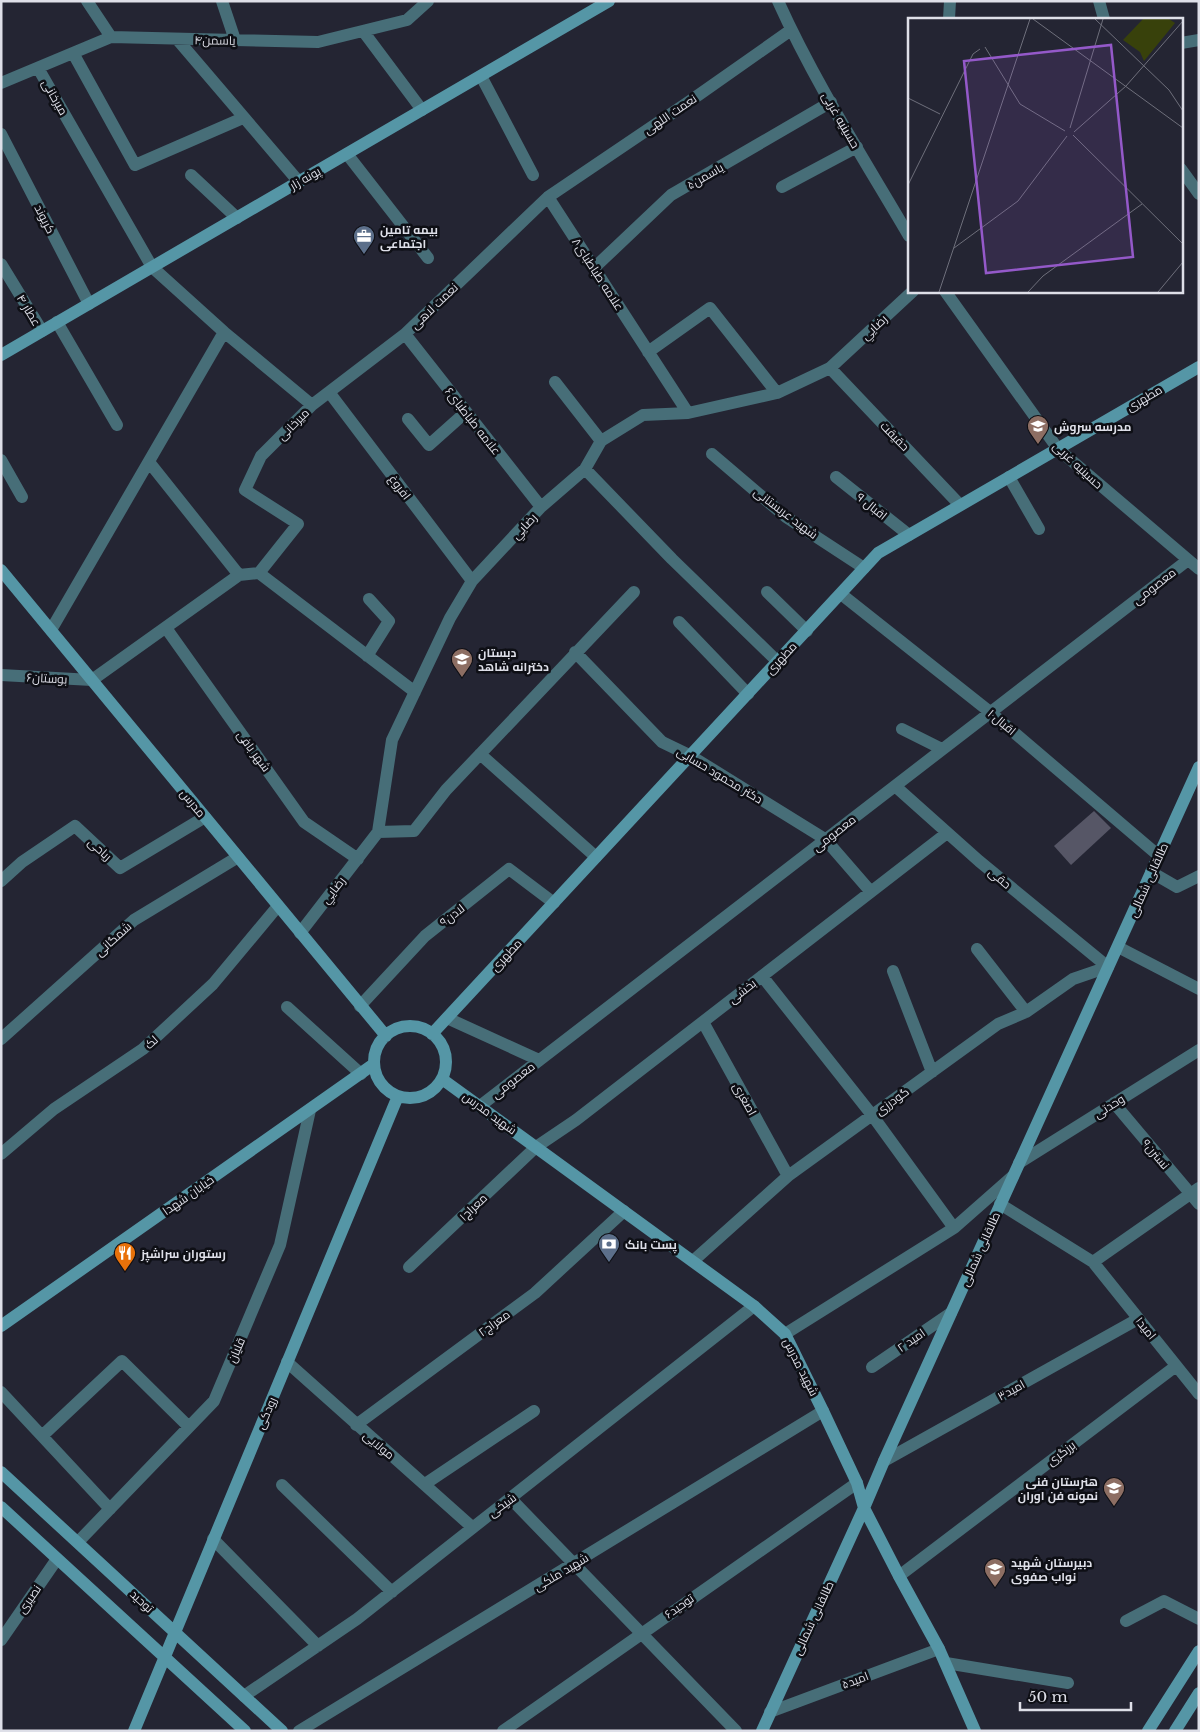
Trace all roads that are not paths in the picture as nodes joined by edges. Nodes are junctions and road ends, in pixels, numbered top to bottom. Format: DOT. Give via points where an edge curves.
graph roads {
  1 [pos="87,1"];
  2 [pos="222,1"];
  3 [pos="428,1"];
  4 [pos="610,1"];
  5 [pos="778,1"];
  6 [pos="950,1"];
  7 [pos="1099,1"];
  8 [pos="949,18"];
  9 [pos="1104,18"];
  10 [pos="791,30"];
  11 [pos="363,31"];
  12 [pos="111,37"];
  13 [pos="177,39"];
  14 [pos="235,40"];
  15 [pos="1199,40"];
  16 [pos="1182,43"];
  17 [pos="73,53"];
  18 [pos="38,68"];
  19 [pos="481,76"];
  20 [pos="1,83"];
  21 [pos="831,102"];
  22 [pos="422,110"];
  23 [pos="244,118"];
  24 [pos="1,134"];
  25 [pos="857,147"];
  26 [pos="347,154"];
  27 [pos="1182,170"];
  28 [pos="192,175"];
  29 [pos="533,175"];
  30 [pos="299,182"];
  31 [pos="782,187"];
  32 [pos="1199,194"];
  33 [pos="548,197"];
  34 [pos="237,218"];
  35 [pos="908,234"];
  36 [pos="428,258"];
  37 [pos="1,264"];
  38 [pos="152,267"];
  39 [pos="594,268"];
  40 [pos="912,292"];
  41 [pos="946,292"];
  42 [pos="89,304"];
  43 [pos="58,322"];
  44 [pos="42,331"];
  45 [pos="224,332"];
  46 [pos="405,334"];
  47 [pos="648,352"];
  48 [pos="1,355"];
  49 [pos="1199,366"];
  50 [pos="830,368"];
  51 [pos="555,382"];
  52 [pos="329,392"];
  53 [pos="777,393"];
  54 [pos="312,405"];
  55 [pos="466,412"];
  56 [pos="688,413"];
  57 [pos="408,419"];
  58 [pos="117,425"];
  59 [pos="601,441"];
  60 [pos="1058,449"];
  61 [pos="712,454"];
  62 [pos="1,460"];
  63 [pos="148,462"];
  64 [pos="585,469"];
  65 [pos="836,477"];
  66 [pos="1009,477"];
  67 [pos="22,497"];
  68 [pos="960,505"];
  69 [pos="541,507"];
  70 [pos="1040,529"];
  71 [pos="909,535"];
  72 [pos="1188,560"];
  73 [pos="864,568"];
  74 [pos="1199,569"];
  75 [pos="1,570"];
  76 [pos="259,573"];
  77 [pos="239,575"];
  78 [pos="472,582"];
  79 [pos="634,592"];
  80 [pos="767,592"];
  81 [pos="841,594"];
  82 [pos="369,599"];
  83 [pos="679,622"];
  84 [pos="166,628"];
  85 [pos="51,630"];
  86 [pos="806,631"];
  87 [pos="575,652"];
  88 [pos="367,656"];
  89 [pos="778,662"];
  90 [pos="1,675"];
  91 [pos="92,680"];
  92 [pos="415,692"];
  93 [pos="748,694"];
  94 [pos="990,712"];
  95 [pos="902,729"];
  96 [pos="942,749"];
  97 [pos="480,754"];
  98 [pos="690,756"];
  99 [pos="1199,767"];
  100 [pos="895,786"];
  101 [pos="205,818"];
  102 [pos="378,832"];
  103 [pos="947,833"];
  104 [pos="825,840"];
  105 [pos="1158,856"];
  106 [pos="238,857"];
  107 [pos="596,857"];
  108 [pos="358,859"];
  109 [pos="1151,872"];
  110 [pos="1199,876"];
  111 [pos="1,881"];
  112 [pos="871,892"];
  113 [pos="554,903"];
  114 [pos="278,906"];
  115 [pos="300,933"];
  116 [pos="1118,947"];
  117 [pos="977,949"];
  118 [pos="1108,967"];
  119 [pos="893,971"];
  120 [pos="762,976"];
  121 [pos="1199,989"];
  122 [pos="360,1006"];
  123 [pos="287,1007"];
  124 [pos="1026,1012"];
  125 [pos="447,1018"];
  126 [pos="703,1022"];
  127 [pos="432,1034"];
  128 [pos="386,1036"];
  129 [pos="1,1039"];
  130 [pos="1199,1050"];
  131 [pos="539,1060"];
  132 [pos="374,1064"];
  133 [pos="932,1072"];
  134 [pos="361,1074"];
  135 [pos="442,1079"];
  136 [pos="398,1096"];
  137 [pos="1114,1103"];
  138 [pos="480,1106"];
  139 [pos="310,1110"];
  140 [pos="872,1115"];
  141 [pos="536,1147"];
  142 [pos="1,1154"];
  143 [pos="1019,1163"];
  144 [pos="788,1176"];
  145 [pos="1013,1176"];
  146 [pos="1196,1196"];
  147 [pos="1000,1204"];
  148 [pos="624,1211"];
  149 [pos="954,1228"];
  150 [pos="693,1261"];
  151 [pos="1093,1262"];
  152 [pos="409,1267"];
  153 [pos="754,1306"];
  154 [pos="951,1313"];
  155 [pos="1138,1318"];
  156 [pos="1,1326"];
  157 [pos="785,1334"];
  158 [pos="287,1362"];
  159 [pos="1176,1366"];
  160 [pos="872,1367"];
  161 [pos="1,1392"];
  162 [pos="1199,1394"];
  163 [pos="534,1411"];
  164 [pos="823,1411"];
  165 [pos="356,1425"];
  166 [pos="189,1427"];
  167 [pos="42,1436"];
  168 [pos="884,1461"];
  169 [pos="1,1472"];
  170 [pos="856,1483"];
  171 [pos="425,1484"];
  172 [pos="282,1485"];
  173 [pos="511,1499"];
  174 [pos="1,1507"];
  175 [pos="864,1508"];
  176 [pos="110,1509"];
  177 [pos="472,1527"];
  178 [pos="213,1539"];
  179 [pos="78,1542"];
  180 [pos="57,1559"];
  181 [pos="574,1564"];
  182 [pos="899,1576"];
  183 [pos="392,1592"];
  184 [pos="1199,1619"];
  185 [pos="1126,1621"];
  186 [pos="175,1631"];
  187 [pos="641,1633"];
  188 [pos="1,1640"];
  189 [pos="318,1646"];
  190 [pos="939,1649"];
  191 [pos="1199,1651"];
  192 [pos="164,1657"];
  193 [pos="946,1663"];
  194 [pos="1068,1682"];
  195 [pos="1199,1693"];
  196 [pos="244,1696"];
  197 [pos="767,1724"];
  198 [pos="134,1731"];
  199 [pos="246,1731"];
  200 [pos="282,1731"];
  201 [pos="298,1731"];
  202 [pos="503,1731"];
  203 [pos="736,1731"];
  204 [pos="975,1731"];
  205 [pos="1148,1731"];
  206 [pos="1174,1731"];
  1 -- 12 [label="street"];
  2 -- 14 [label="street"];
  3 -- 11 [label="street, یاسمن۴" via="407,20"];
  4 -- 19 [label="street, پونه زار"];
  5 -- 10 [label="street, حسینیه غربی"];
  6 -- 8 [label="street"];
  7 -- 9 [label="street"];
  10 -- 21 [label="street, حسینیه غربی"];
  10 -- 33 [label="street, نعمت اللهی"];
  11 -- 14 [label="street, یاسمن۴" via="318,42"];
  11 -- 22 [label="street"];
  12 -- 13 [label="street, یاسمن۴"];
  12 -- 17 [label="street, یاسمن۴"];
  13 -- 14 [label="street, یاسمن۴"];
  13 -- 23 [label="street"];
  15 -- 16 [label="street"];
  17 -- 18 [label="street, یاسمن۴"];
  17 -- 23 [label="street" via="135,165"];
  18 -- 20 [label="street, یاسمن۴"];
  18 -- 38 [label="street, میرخانی"];
  19 -- 22 [label="street, پونه زار"];
  19 -- 29 [label="street"];
  21 -- 25 [label="street, حسینیه غربی"];
  21 -- 39 [label="street, یاسمن۵" via="671,196"];
  22 -- 26 [label="street, پونه زار"];
  23 -- 30 [label="street"];
  24 -- 42 [label="street, کریوند"];
  25 -- 31 [label="street"];
  25 -- 35 [label="street, حسینیه غربی"];
  26 -- 30 [label="street, پونه زار"];
  26 -- 36 [label="street"];
  27 -- 32 [label="street"];
  28 -- 34 [label="street"];
  30 -- 34 [label="street, پونه زار"];
  33 -- 39 [label="street, علامه طباطبای۸"];
  33 -- 46 [label="street, نعمت لاهی"];
  34 -- 38 [label="street, پونه زار"];
  37 -- 44 [label="street, عطار ۴"];
  38 -- 42 [label="street, پونه زار"];
  38 -- 45 [label="street, میرخانی"];
  39 -- 47 [label="street, علامه طباطبای۸"];
  40 -- 50 [label="street, رضایي"];
  41 -- 60 [label="street, حسینیه غربی"];
  42 -- 43 [label="street, پونه زار"];
  43 -- 44 [label="street, پونه زار"];
  43 -- 58 [label="street"];
  44 -- 48 [label="street, پونه زار"];
  45 -- 54 [label="street, میرخانی"];
  45 -- 63 [label="street"];
  46 -- 52 [label="street, نعمت لاهی"];
  46 -- 55 [label="street, علامه طباطبای۶"];
  47 -- 53 [label="street" via="710,308"];
  47 -- 56 [label="street, علامه طباطبای۸"];
  49 -- 60 [label="street, مطهری"];
  50 -- 53 [label="street, رضایي"];
  50 -- 68 [label="street, حقیقت"];
  51 -- 59 [label="street"];
  52 -- 54 [label="street, نعمت لاهی"];
  52 -- 78 [label="street, افروغ"];
  53 -- 56 [label="street, رضایي"];
  54 -- 76 [label="street, میرخانی" via="262,456 245,490 298,524"];
  55 -- 57 [label="street" via="429,445"];
  55 -- 69 [label="street, علامه طباطبای۶"];
  56 -- 59 [label="street, رضایي" via="643,414"];
  59 -- 64 [label="street, رضایي"];
  60 -- 66 [label="street, مطهری"];
  60 -- 72 [label="street, حسینیه غربی"];
  61 -- 73 [label="street, شهید عربستانی" via="786,517"];
  62 -- 67 [label="street"];
  63 -- 77 [label="street"];
  63 -- 85 [label="street"];
  64 -- 69 [label="street, رضایي"];
  64 -- 89 [label="street" via="672,560"];
  65 -- 71 [label="street, اقبال ۹"];
  66 -- 68 [label="street, مطهری"];
  66 -- 70 [label="street"];
  68 -- 71 [label="street, مطهری"];
  69 -- 78 [label="street, رضایي"];
  71 -- 73 [label="street, مطهری" via="878,553"];
  72 -- 74 [label="street, حسینیه غربی"];
  72 -- 94 [label="street, معصومی"];
  73 -- 81 [label="street, مطهری"];
  75 -- 85 [label="street, مدرس"];
  76 -- 77 [label="street"];
  76 -- 88 [label="street"];
  77 -- 84 [label="street"];
  78 -- 92 [label="street, رضایي" via="450,618"];
  79 -- 87 [label="street"];
  80 -- 86 [label="street"];
  81 -- 86 [label="street, مطهری"];
  81 -- 94 [label="street, اقبال۱۰"];
  82 -- 88 [label="street" via="389,621"];
  83 -- 93 [label="street"];
  84 -- 91 [label="street"];
  84 -- 108 [label="street, شهر بافی" via="304,822"];
  85 -- 91 [label="street, مدرس"];
  86 -- 89 [label="street, مطهری"];
  87 -- 97 [label="street"];
  87 -- 98 [label="street, دکتر محمود حسابی" via="662,742"];
  88 -- 92 [label="street"];
  89 -- 93 [label="street, مطهری"];
  90 -- 91 [label="street, بوستان۶"];
  91 -- 101 [label="street, مدرس"];
  92 -- 102 [label="street, رضایي" via="392,740"];
  93 -- 98 [label="street, مطهری"];
  94 -- 96 [label="street, معصومی"];
  94 -- 105 [label="street, اقبال۱۰"];
  95 -- 96 [label="street"];
  96 -- 100 [label="street, معصومی"];
  97 -- 102 [label="street" via="414,831"];
  97 -- 107 [label="street"];
  98 -- 104 [label="street, دکتر محمود حسابی"];
  98 -- 107 [label="street, مطهری"];
  99 -- 105 [label="street, طالقانی شمالی"];
  100 -- 103 [label="street, حقی"];
  100 -- 104 [label="street, معصومی"];
  101 -- 106 [label="street, مدرس"];
  101 -- 111 [label="street, ریاحی" via="120,868 74,826 22,862"];
  102 -- 108 [label="street, رضایي"];
  103 -- 112 [label="street, بخشی"];
  103 -- 118 [label="street, حقی"];
  104 -- 112 [label="street, دکتر محمود حسابی"];
  104 -- 131 [label="street, معصومی"];
  105 -- 109 [label="street, طالقانی شمالی"];
  106 -- 114 [label="street, مدرس"];
  106 -- 129 [label="street, شمگانی" via="134,920"];
  107 -- 113 [label="street, مطهری"];
  108 -- 115 [label="street, رضایي"];
  109 -- 110 [label="street" via="1177,887"];
  109 -- 116 [label="street, طالقانی شمالی"];
  112 -- 120 [label="street, بخشی"];
  113 -- 122 [label="street, لادن۹" via="509,869 425,936"];
  113 -- 125 [label="street, مطهری"];
  114 -- 115 [label="street, مدرس"];
  114 -- 142 [label="street, لک" via="213,984 144,1050 54,1109"];
  115 -- 122 [label="street, مدرس"];
  116 -- 118 [label="street, طالقانی شمالی"];
  116 -- 121 [label="street"];
  117 -- 124 [label="street"];
  118 -- 124 [label="street, گودرزی" via="1073,979"];
  118 -- 143 [label="street, طالقانی شمالی"];
  119 -- 133 [label="street"];
  120 -- 126 [label="street, بخشی"];
  120 -- 140 [label="street"];
  122 -- 128 [label="street, مدرس"];
  123 -- 134 [label="street"];
  124 -- 133 [label="street, گودرزی" via="998,1024"];
  125 -- 127 [label="street, مطهری"];
  125 -- 131 [label="street"];
  126 -- 141 [label="street, بخشی"];
  126 -- 144 [label="street, اصغری"];
  127 -- 128 [label="street" via="424,1029 403,1027"];
  127 -- 135 [label="street" via="444,1050 446,1069"];
  128 -- 132 [label="street" via="379,1044"];
  130 -- 137 [label="street, وحدتی"];
  131 -- 138 [label="street, معصومی"];
  132 -- 134 [label="street, خیابان شهدا"];
  132 -- 136 [label="street" via="381,1084"];
  133 -- 140 [label="street, گودرزی"];
  134 -- 139 [label="street, خیابان شهدا"];
  135 -- 136 [label="street" via="428,1094 408,1098"];
  135 -- 138 [label="street, شهید مدرس"];
  136 -- 158 [label="street, رودکی"];
  137 -- 143 [label="street, وحدتی"];
  137 -- 146 [label="street, نسترن۹"];
  138 -- 141 [label="street, شهید مدرس"];
  139 -- 156 [label="street, خیابان شهدا"];
  139 -- 166 [label="street, قلیان" via="280,1245 214,1401"];
  140 -- 144 [label="street, گودرزی"];
  140 -- 149 [label="street"];
  141 -- 148 [label="street, شهید مدرس"];
  141 -- 152 [label="street, معراج۱"];
  143 -- 145 [label="street, طالقانی شمالی"];
  144 -- 150 [label="street, گودرزی"];
  145 -- 147 [label="street, طالقانی شمالی"];
  145 -- 149 [label="street"];
  146 -- 151 [label="street"];
  147 -- 151 [label="street, امید۱"];
  147 -- 154 [label="street, طالقانی شمالی"];
  148 -- 150 [label="street, شهید مدرس"];
  148 -- 165 [label="street, معراج۲" via="535,1293"];
  149 -- 157 [label="street"];
  150 -- 153 [label="street, شهید مدرس"];
  151 -- 155 [label="street, امید۱"];
  153 -- 157 [label="street, شهید مدرس"];
  153 -- 173 [label="street, شیخی"];
  154 -- 160 [label="street, امید ۲"];
  154 -- 168 [label="street, طالقانی شمالی"];
  155 -- 159 [label="street, امید۱"];
  155 -- 168 [label="street, امید۳"];
  157 -- 164 [label="street, شهید مدرس"];
  158 -- 165 [label="street, مولایی"];
  158 -- 178 [label="street, رودکی"];
  159 -- 162 [label="street, امید۱"];
  159 -- 182 [label="street, برزگری"];
  161 -- 167 [label="street"];
  163 -- 171 [label="street"];
  164 -- 170 [label="street, شهید مدرس"];
  164 -- 181 [label="street, شهید ملکی"];
  165 -- 171 [label="street, مولایی"];
  166 -- 167 [label="street" via="122,1360"];
  166 -- 176 [label="street, قلیان"];
  167 -- 176 [label="street"];
  168 -- 175 [label="street, طالقانی شمالی"];
  169 -- 179 [label="street, توحید"];
  170 -- 175 [label="street, شهید مدرس"];
  170 -- 187 [label="street, توحید۶"];
  171 -- 177 [label="street, مولایی"];
  172 -- 183 [label="street"];
  173 -- 177 [label="street, شیخی"];
  173 -- 181 [label="street"];
  174 -- 180 [label="street, توحید"];
  175 -- 182 [label="street, شهید مدرس"];
  175 -- 197 [label="street, طالقانی شمالی"];
  176 -- 179 [label="street, قلیان"];
  177 -- 183 [label="street, شیخی"];
  178 -- 186 [label="street, رودکی"];
  178 -- 189 [label="street"];
  179 -- 186 [label="street, توحید"];
  180 -- 188 [label="street, نصیری"];
  180 -- 192 [label="street, توحید"];
  181 -- 187 [label="street"];
  181 -- 201 [label="street, شهید ملکی"];
  182 -- 190 [label="street, شهید مدرس"];
  183 -- 189 [label="street, شیخی"];
  184 -- 185 [label="street" via="1164,1601"];
  186 -- 192 [label="street, رودکی"];
  186 -- 196 [label="street, توحید"];
  187 -- 202 [label="street, توحید۶"];
  187 -- 203 [label="street"];
  189 -- 196 [label="street, شیخی"];
  190 -- 193 [label="street, شهید مدرس"];
  190 -- 197 [label="street, امید۵"];
  191 -- 205 [label="street"];
  192 -- 198 [label="street, رودکی"];
  192 -- 199 [label="street, توحید"];
  193 -- 194 [label="street"];
  193 -- 204 [label="street, شهید مدرس"];
  195 -- 206 [label="street"];
  196 -- 200 [label="street, توحید"];
}
